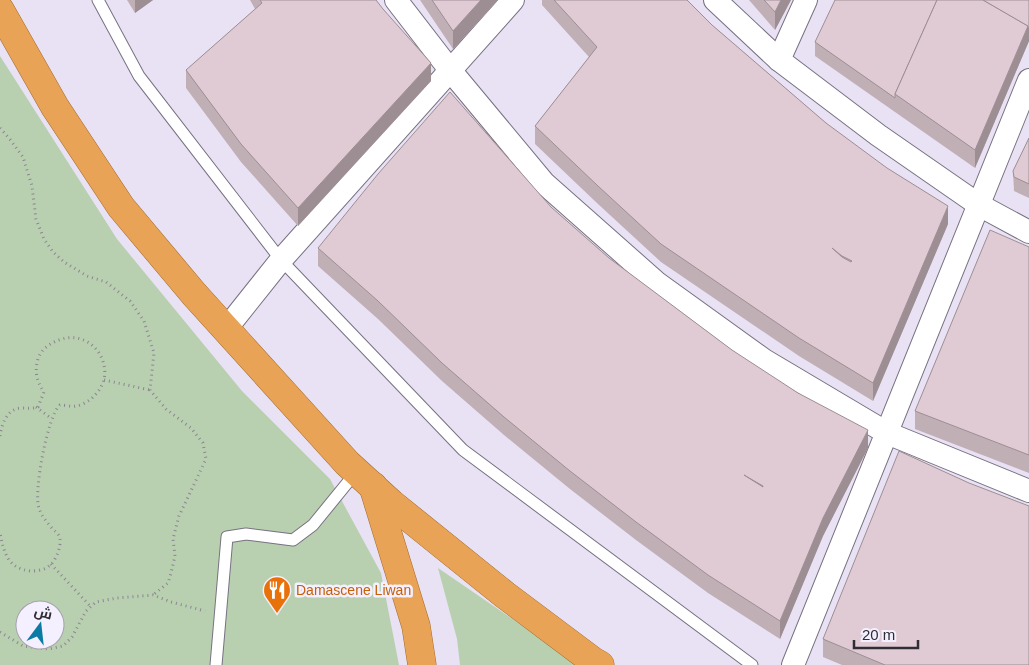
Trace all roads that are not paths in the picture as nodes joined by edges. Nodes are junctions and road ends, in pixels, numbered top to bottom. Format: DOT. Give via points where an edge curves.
graph roads {
  1 [pos="98,0"];
  2 [pos="396,0"];
  3 [pos="513,0"];
  4 [pos="715,0"];
  5 [pos="806,0"];
  6 [pos="0,10"];
  7 [pos="779,60"];
  8 [pos="450,70"];
  9 [pos="1029,80"];
  10 [pos="978,206"];
  11 [pos="1029,232"];
  12 [pos="281,260"];
  13 [pos="226,329"];
  14 [pos="887,433"];
  15 [pos="365,479"];
  16 [pos="1029,491"];
  17 [pos="216,665"];
  18 [pos="422,665"];
  19 [pos="600,665"];
  20 [pos="752,665"];
  21 [pos="793,665"];
  1 -- 12 [label="lane" via="139,76"];
  2 -- 8 [label="street"];
  3 -- 8 [label="street"];
  4 -- 7 [label="street"];
  5 -- 7 [label="street"];
  6 -- 13 [label="highway" via="55,107 121,207"];
  7 -- 10 [label="street"];
  8 -- 12 [label="street"];
  8 -- 14 [label="street" via="544,183 657,283 764,360"];
  9 -- 10 [label="street"];
  10 -- 11 [label="street"];
  10 -- 14 [label="street"];
  12 -- 13 [label="street"];
  12 -- 20 [label="lane" via="463,450"];
  13 -- 15 [label="highway"];
  14 -- 16 [label="street"];
  14 -- 21 [label="street"];
  15 -- 17 [label="lane" via="292,540 246,534 227,537"];
  15 -- 18 [label="highway" via="416,626"];
  15 -- 19 [label="highway" via="505,595"];
}
